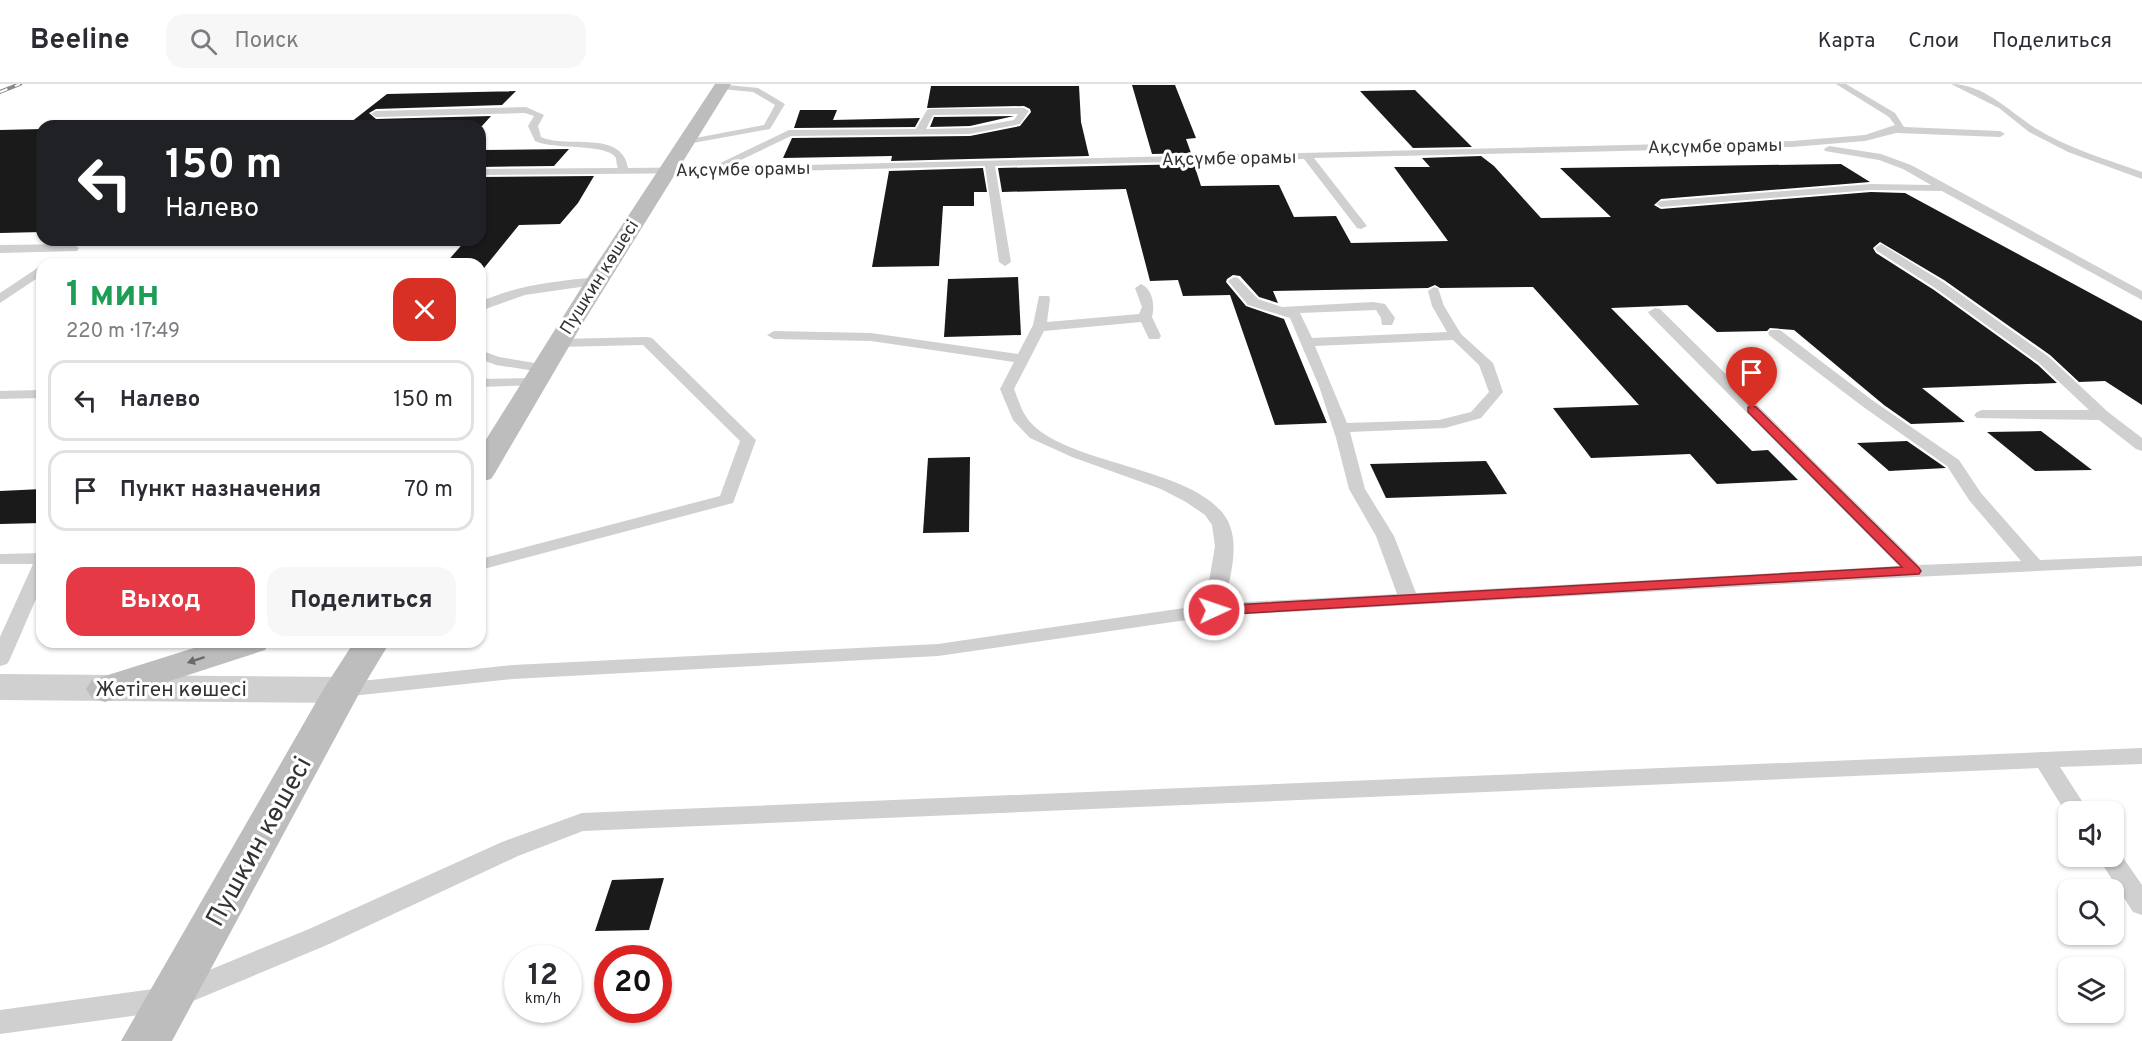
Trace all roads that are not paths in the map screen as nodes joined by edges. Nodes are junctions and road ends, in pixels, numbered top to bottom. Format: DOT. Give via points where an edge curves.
graph roads {
  1 [pos="1840,84"];
  2 [pos="1955,84"];
  3 [pos="722,85"];
  4 [pos="376,114"];
  5 [pos="1896,129"];
  6 [pos="919,132"];
  7 [pos="2000,134"];
  8 [pos="684,144"];
  9 [pos="1792,144"];
  10 [pos="1307,156"];
  11 [pos="990,164"];
  12 [pos="623,170"];
  13 [pos="665,170"];
  14 [pos="710,170"];
  15 [pos="486,172"];
  16 [pos="2142,176"];
  17 [pos="1941,188"];
  18 [pos="1661,204"];
  19 [pos="1361,226"];
  20 [pos="77,246"];
  21 [pos="74,248"];
  22 [pos="1881,248"];
  23 [pos="0,249"];
  24 [pos="59,258"];
  25 [pos="1005,262"];
  26 [pos="36,273"];
  27 [pos="597,281"];
  28 [pos="1233,281"];
  29 [pos="1141,288"];
  30 [pos="1434,291"];
  31 [pos="2142,296"];
  32 [pos="0,298"];
  33 [pos="1044,299"];
  34 [pos="486,305"];
  35 [pos="1284,310"];
  36 [pos="1654,312"];
  37 [pos="1145,317"];
  38 [pos="1387,322"];
  39 [pos="1039,327"];
  40 [pos="1775,333"];
  41 [pos="774,335"];
  42 [pos="1154,336"];
  43 [pos="1456,336"];
  44 [pos="1308,342"];
  45 [pos="558,343"];
  46 [pos="486,357"];
  47 [pos="1022,359"];
  48 [pos="538,375"];
  49 [pos="486,382"];
  50 [pos="36,394"];
  51 [pos="0,395"];
  52 [pos="1982,415"];
  53 [pos="2103,415"];
  54 [pos="1341,428"];
  55 [pos="2142,446"];
  56 [pos="486,463"];
  57 [pos="36,558"];
  58 [pos="0,559"];
  59 [pos="2142,561"];
  60 [pos="486,563"];
  61 [pos="2035,566"];
  62 [pos="1914,571"];
  63 [pos="36,578"];
  64 [pos="1409,600"];
  65 [pos="1214,610"];
  66 [pos="233,648"];
  67 [pos="368,648"];
  68 [pos="0,659"];
  69 [pos="0,687"];
  70 [pos="105,689"];
  71 [pos="342,690"];
  72 [pos="2142,756"];
  73 [pos="2044,760"];
  74 [pos="2072,801"];
  75 [pos="2116,867"];
  76 [pos="2142,905"];
  77 [pos="169,999"];
  78 [pos="0,1022"];
  79 [pos="146,1041"];
  1 -- 5 [label="lane" via="1892,115 1900,126"];
  2 -- 16 [label="lane" via="2002,106 2032,130 2056,142"];
  3 -- 8 [label="main road, Пушкин көшесі"];
  3 -- 8 [label="lane" via="755,90 780,104 767,126"];
  4 -- 12 [label="lane" via="536,112 539,115 533,126 540,141 603,146 620,157"];
  5 -- 7 [label="lane"];
  5 -- 9 [label="lane" via="1876,136"];
  6 -- 6 [label="lane" via="970,131 1017,122 1024,111 930,112"];
  6 -- 14 [label="lane" via="789,133"];
  8 -- 13 [label="main road, Пушкин көшесі"];
  9 -- 10 [label="lane, Ақсүмбе орамы"];
  9 -- 17 [label="lane" via="1881,157 1907,167"];
  10 -- 11 [label="lane, Ақсүмбе орамы"];
  10 -- 19 [label="lane"];
  11 -- 14 [label="lane, Ақсүмбе орамы"];
  11 -- 25 [label="lane"];
  12 -- 13 [label="lane, Ақсүмбе орамы"];
  12 -- 15 [label="lane, Ақсүмбе орамы"];
  13 -- 14 [label="lane, Ақсүмбе орамы"];
  13 -- 27 [label="main road, Пушкин көшесі"];
  17 -- 18 [label="lane" via="1871,187"];
  17 -- 31 [label="lane"];
  20 -- 21 [label="lane"];
  21 -- 23 [label="lane"];
  21 -- 24 [label="lane"];
  22 -- 53 [label="lane" via="2043,360"];
  26 -- 32 [label="lane"];
  27 -- 34 [label="lane" via="517,292"];
  27 -- 45 [label="main road, Пушкин көшесі"];
  28 -- 35 [label="lane" via="1253,302"];
  29 -- 37 [label="lane" via="1148,307"];
  30 -- 43 [label="lane"];
  33 -- 39 [label="lane"];
  35 -- 38 [label="lane" via="1372,306 1380,307"];
  35 -- 44 [label="lane" via="1294,315"];
  36 -- 62 [label="lane"];
  37 -- 39 [label="lane"];
  37 -- 42 [label="lane"];
  39 -- 47 [label="lane"];
  40 -- 61 [label="lane" via="1953,463 1975,496"];
  41 -- 47 [label="lane" via="872,337"];
  43 -- 44 [label="lane"];
  43 -- 54 [label="lane" via="1486,363 1496,392 1476,415 1440,425"];
  44 -- 54 [label="lane"];
  45 -- 48 [label="main road, Пушкин көшесі"];
  45 -- 60 [label="lane" via="647,341 748,440 727,499"];
  46 -- 48 [label="lane"];
  47 -- 65 [label="lane" via="1007,389 1016,414 1035,435 1203,503 1221,522 1225,545"];
  48 -- 49 [label="lane"];
  48 -- 56 [label="main road, Пушкин көшесі"];
  50 -- 51 [label="lane"];
  52 -- 53 [label="lane"];
  53 -- 55 [label="lane"];
  54 -- 64 [label="lane" via="1357,489 1385,536"];
  57 -- 58 [label="lane"];
  59 -- 61 [label="lane"];
  61 -- 62 [label="lane"];
  62 -- 64 [label="lane"];
  63 -- 68 [label="lane"];
  64 -- 65 [label="lane"];
  65 -- 71 [label="lane" via="938,650 513,672"];
  66 -- 70 [label="main road, one-way"];
  67 -- 71 [label="main road, Пушкин көшесі"];
  69 -- 70 [label="street, Жетіген көшесі"];
  70 -- 71 [label="street, Жетіген көшесі"];
  71 -- 77 [label="main road, Пушкин көшесі"];
  72 -- 73 [label="lane"];
  73 -- 74 [label="lane"];
  73 -- 77 [label="lane" via="582,822 510,849 318,937"];
  75 -- 76 [label="lane"];
  77 -- 78 [label="lane"];
  77 -- 79 [label="main road, Пушкин көшесі"];
}
